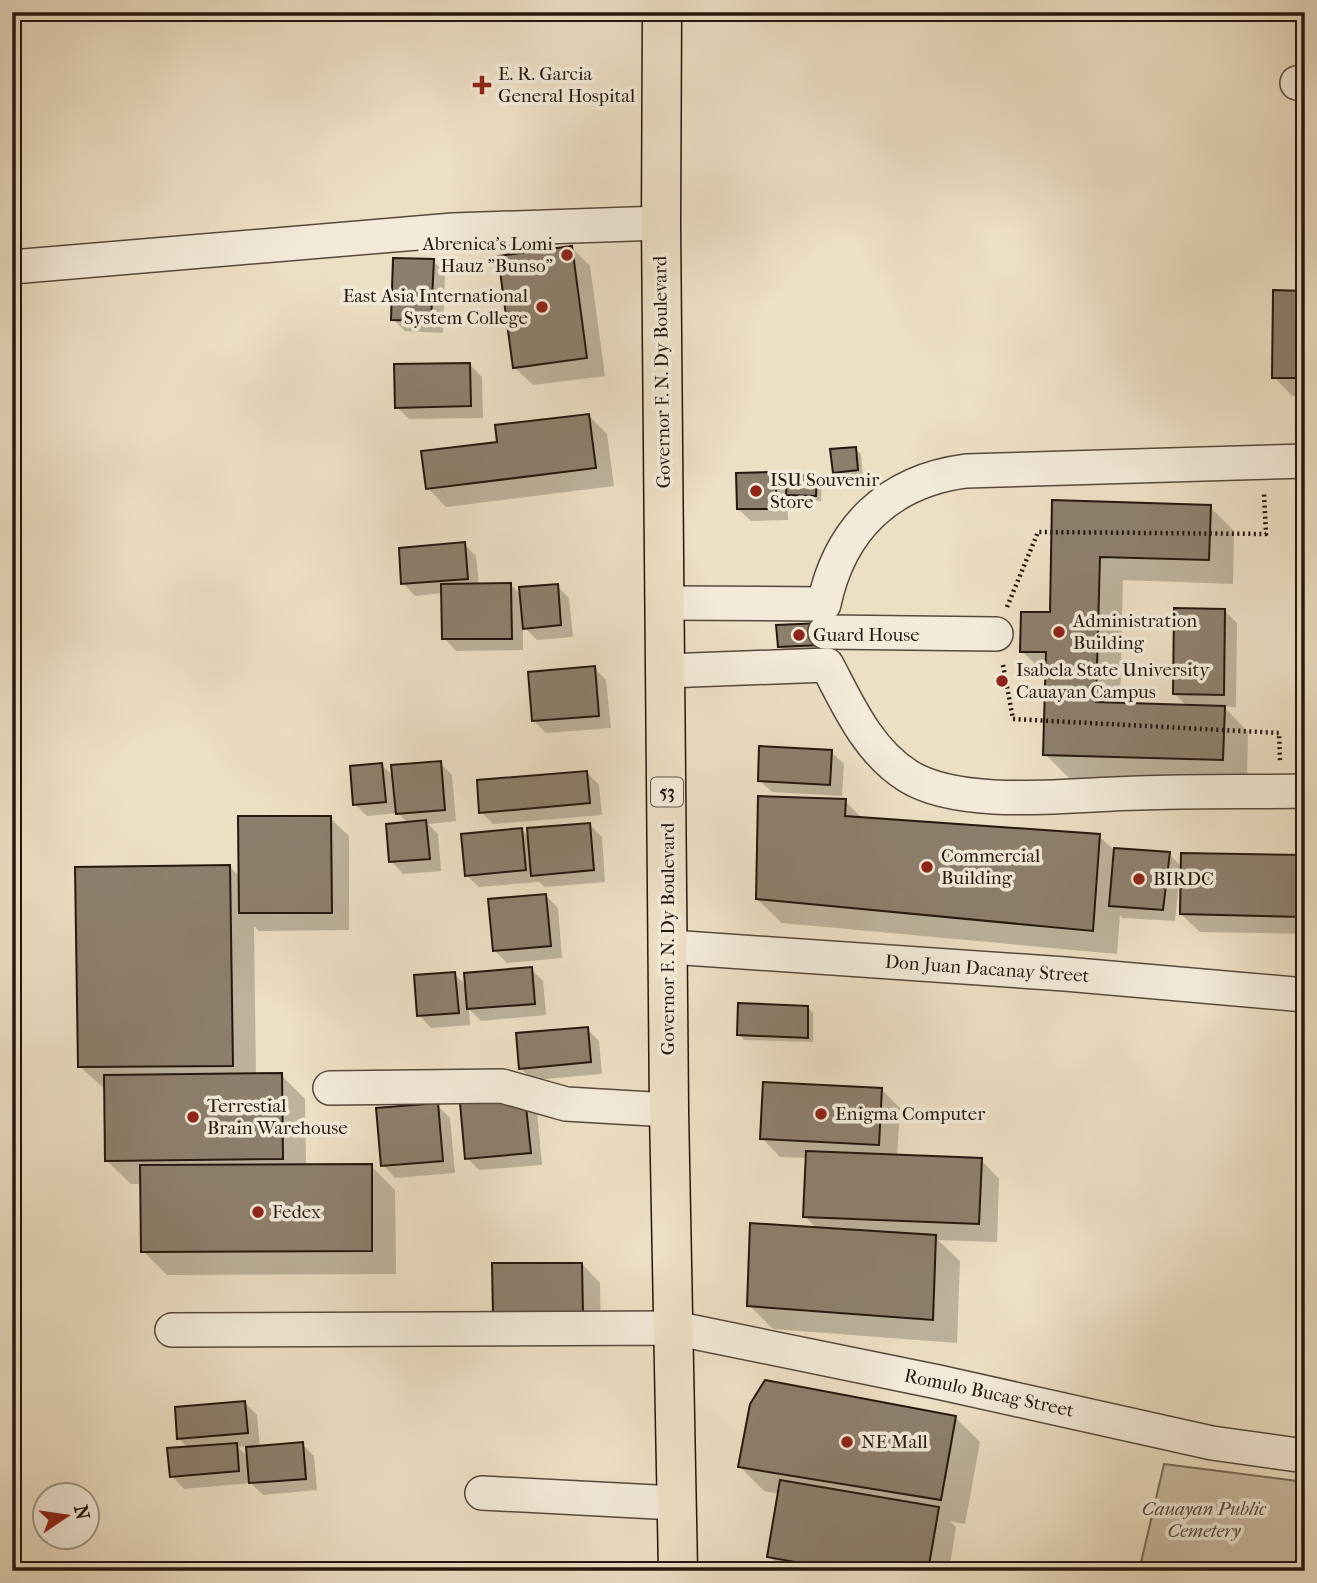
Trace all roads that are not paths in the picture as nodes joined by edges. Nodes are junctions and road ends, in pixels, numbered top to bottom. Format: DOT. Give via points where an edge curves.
graph roads {
  1 [pos="662,12"];
  2 [pos="661,223"];
  3 [pos="12,267"];
  4 [pos="1305,461"];
  5 [pos="665,603"];
  6 [pos="825,618"];
  7 [pos="996,634"];
  8 [pos="827,665"];
  9 [pos="665,671"];
  10 [pos="1294,791"];
  11 [pos="670,947"];
  12 [pos="1305,996"];
  13 [pos="330,1088"];
  14 [pos="669,1110"];
  15 [pos="674,1328"];
  16 [pos="172,1330"];
  17 [pos="1305,1456"];
  18 [pos="482,1493"];
  19 [pos="675,1503"];
  20 [pos="678,1571"];
  1 -- 2 [label="highway, Governor F. N. Dy Boulevard / 53"];
  2 -- 3 [label="street" via="453,230"];
  2 -- 5 [label="highway, Governor F. N. Dy Boulevard / 53"];
  4 -- 6 [label="street" via="934,475 906,486 861,524 844,550"];
  5 -- 6 [label="street"];
  5 -- 9 [label="highway, Governor F. N. Dy Boulevard / 53"];
  6 -- 7 [label="street"];
  6 -- 8 [label="street"];
  8 -- 9 [label="street"];
  8 -- 10 [label="street" via="871,741 890,763 933,789 1029,797"];
  9 -- 11 [label="highway, Governor F. N. Dy Boulevard / 53"];
  11 -- 12 [label="street, Don Juan Dacanay Street"];
  11 -- 14 [label="highway, Governor F. N. Dy Boulevard / 53"];
  13 -- 14 [label="street" via="502,1086 566,1104"];
  14 -- 15 [label="highway, Governor F. N. Dy Boulevard / 53"];
  15 -- 16 [label="street, Romulo Bucag Street"];
  15 -- 17 [label="street, Romulo Bucag Street" via="1212,1443"];
  15 -- 19 [label="highway, Governor F. N. Dy Boulevard / 53"];
  18 -- 19 [label="street"];
  19 -- 20 [label="highway, Governor F. N. Dy Boulevard / 53"];
}
